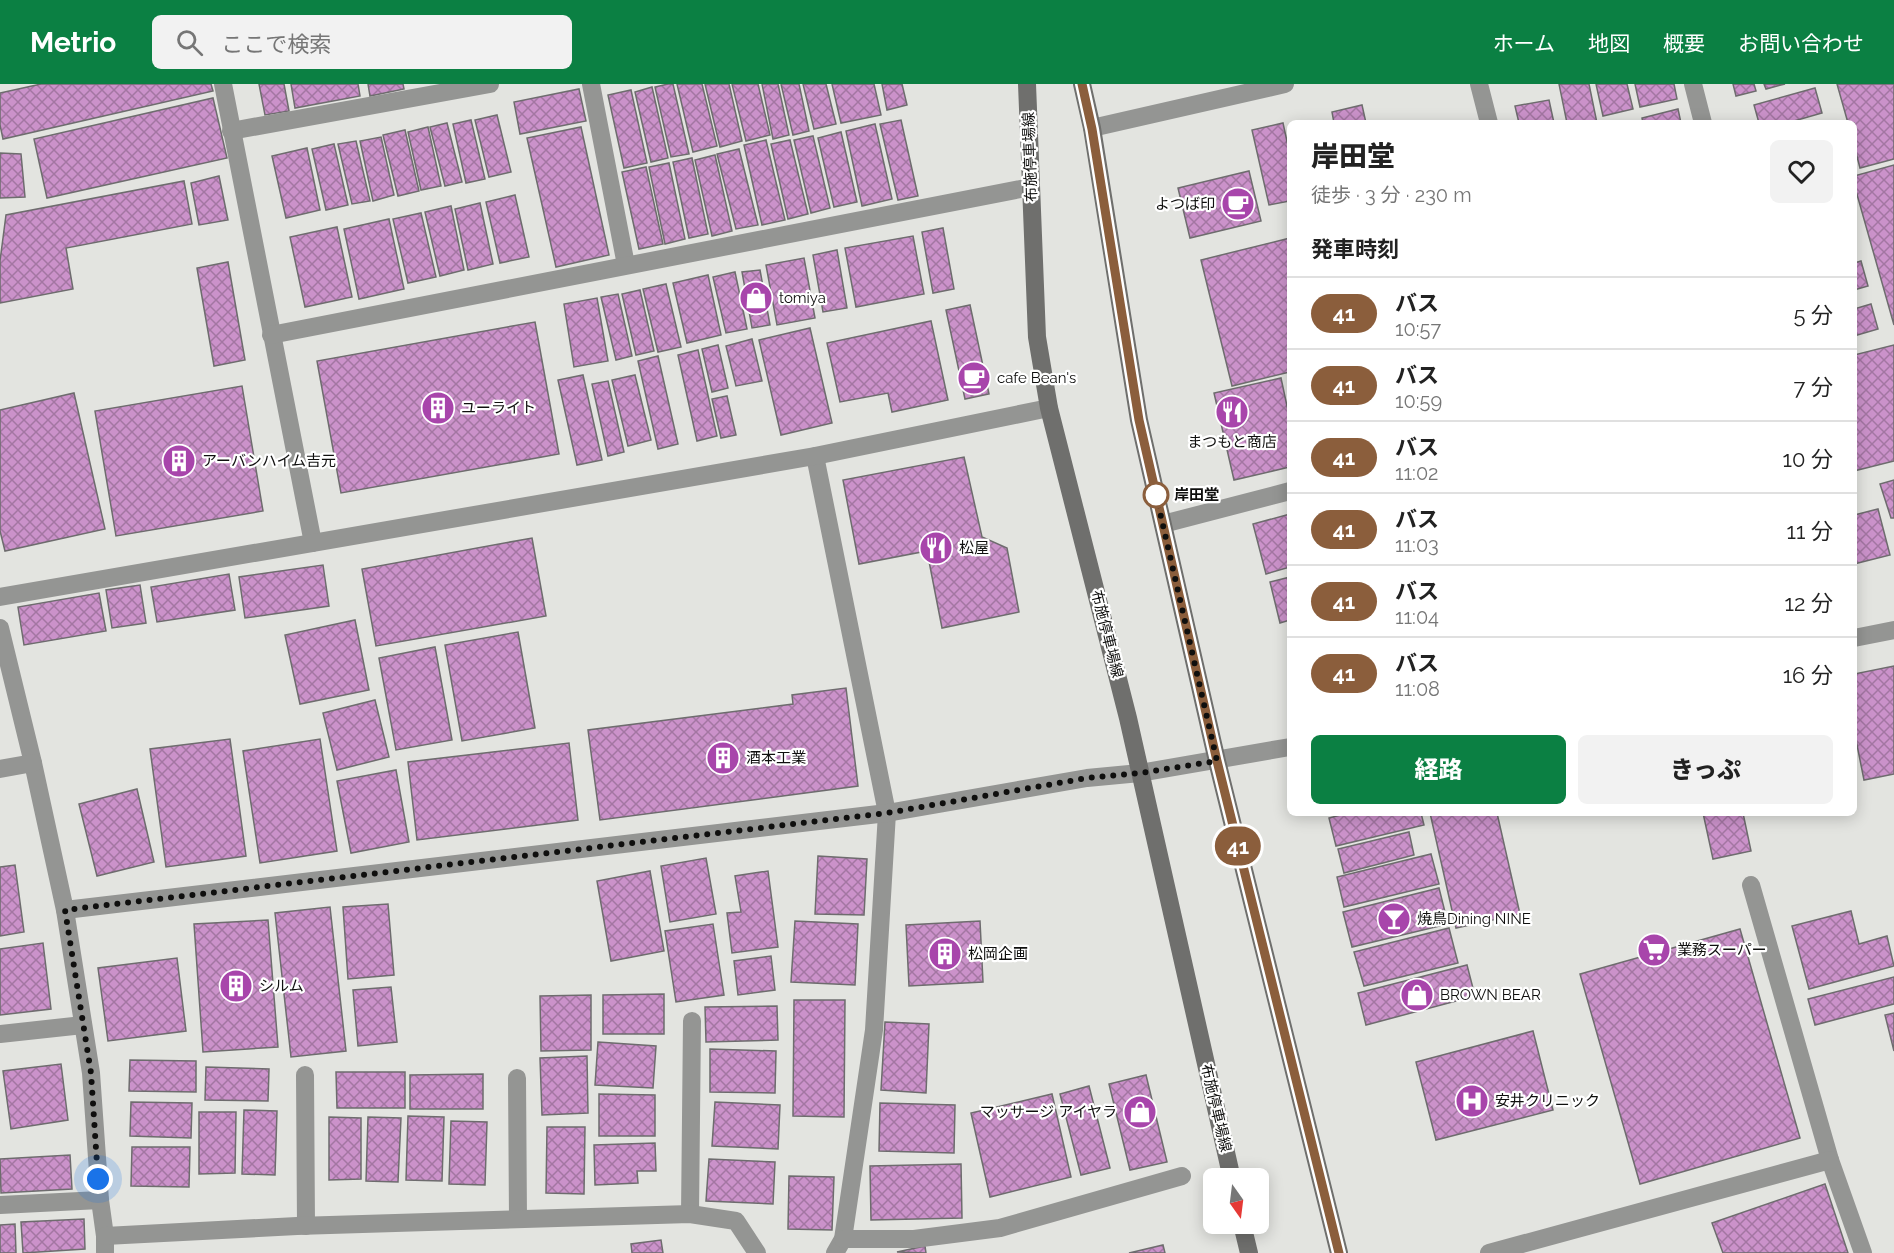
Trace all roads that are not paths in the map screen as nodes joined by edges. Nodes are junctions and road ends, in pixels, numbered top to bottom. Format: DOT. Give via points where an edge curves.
graph roads {
  1 [pos="223,84"];
  2 [pos="490,84"];
  3 [pos="591,84"];
  4 [pos="1027,84"];
  5 [pos="1082,84"];
  6 [pos="1285,84"];
  7 [pos="1479,84"];
  8 [pos="1693,84"];
  9 [pos="1488,120"];
  10 [pos="1702,120"];
  11 [pos="1092,129"];
  12 [pos="231,130"];
  13 [pos="1031,188"];
  14 [pos="626,265"];
  15 [pos="272,335"];
  16 [pos="1049,408"];
  17 [pos="815,456"];
  18 [pos="1287,493"];
  19 [pos="1163,524"];
  20 [pos="313,543"];
  21 [pos="0,597"];
  22 [pos="0,628"];
  23 [pos="1894,630"];
  24 [pos="1857,637"];
  25 [pos="1287,748"];
  26 [pos="1217,761"];
  27 [pos="33,763"];
  28 [pos="0,769"];
  29 [pos="1140,773"];
  30 [pos="887,813"];
  31 [pos="1751,885"];
  32 [pos="65,910"];
  33 [pos="692,1021"];
  34 [pos="83,1025"];
  35 [pos="0,1034"];
  36 [pos="305,1075"];
  37 [pos="517,1078"];
  38 [pos="1830,1160"];
  39 [pos="1230,1168"];
  40 [pos="1182,1176"];
  41 [pos="100,1200"];
  42 [pos="0,1205"];
  43 [pos="690,1214"];
  44 [pos="518,1219"];
  45 [pos="306,1226"];
  46 [pos="1244,1234"];
  47 [pos="105,1245"];
  48 [pos="839,1246"];
  49 [pos="756,1253"];
  50 [pos="1249,1253"];
  51 [pos="1339,1253"];
  52 [pos="1488,1253"];
  53 [pos="1863,1253"];
  1 -- 12 [label="street"];
  2 -- 12 [label="street"];
  3 -- 14 [label="street"];
  4 -- 13 [label="main road, 布施停車場線"];
  5 -- 11 [label="main road"];
  6 -- 11 [label="street"];
  7 -- 9 [label="street"];
  8 -- 10 [label="street"];
  11 -- 19 [label="main road" via="1139,420"];
  12 -- 15 [label="street"];
  13 -- 14 [label="street"];
  13 -- 16 [label="main road, 布施停車場線" via="1037,337"];
  14 -- 15 [label="street"];
  15 -- 20 [label="street"];
  16 -- 17 [label="street"];
  16 -- 29 [label="main road, 布施停車場線"];
  17 -- 20 [label="street"];
  17 -- 30 [label="street"];
  18 -- 19 [label="street"];
  19 -- 26 [label="main road"];
  20 -- 21 [label="street"];
  22 -- 27 [label="street"];
  23 -- 24 [label="street"];
  25 -- 26 [label="street"];
  26 -- 29 [label="street"];
  26 -- 51 [label="main road"];
  27 -- 28 [label="street"];
  27 -- 32 [label="street"];
  29 -- 30 [label="street" via="1087,778"];
  29 -- 39 [label="main road, 布施停車場線"];
  30 -- 32 [label="street"];
  30 -- 48 [label="street" via="874,1030"];
  31 -- 38 [label="street"];
  32 -- 34 [label="street"];
  33 -- 43 [label="street"];
  34 -- 35 [label="street"];
  34 -- 41 [label="street" via="91,1073"];
  36 -- 45 [label="street"];
  37 -- 44 [label="street"];
  38 -- 52 [label="street"];
  38 -- 53 [label="street"];
  40 -- 48 [label="street" via="1000,1228"];
  41 -- 42 [label="street"];
  41 -- 47 [label="street"];
  43 -- 44 [label="street"];
  43 -- 49 [label="street" via="736,1221"];
  44 -- 45 [label="street"];
  45 -- 47 [label="street"];
  46 -- 50 [label="main road"];
}
